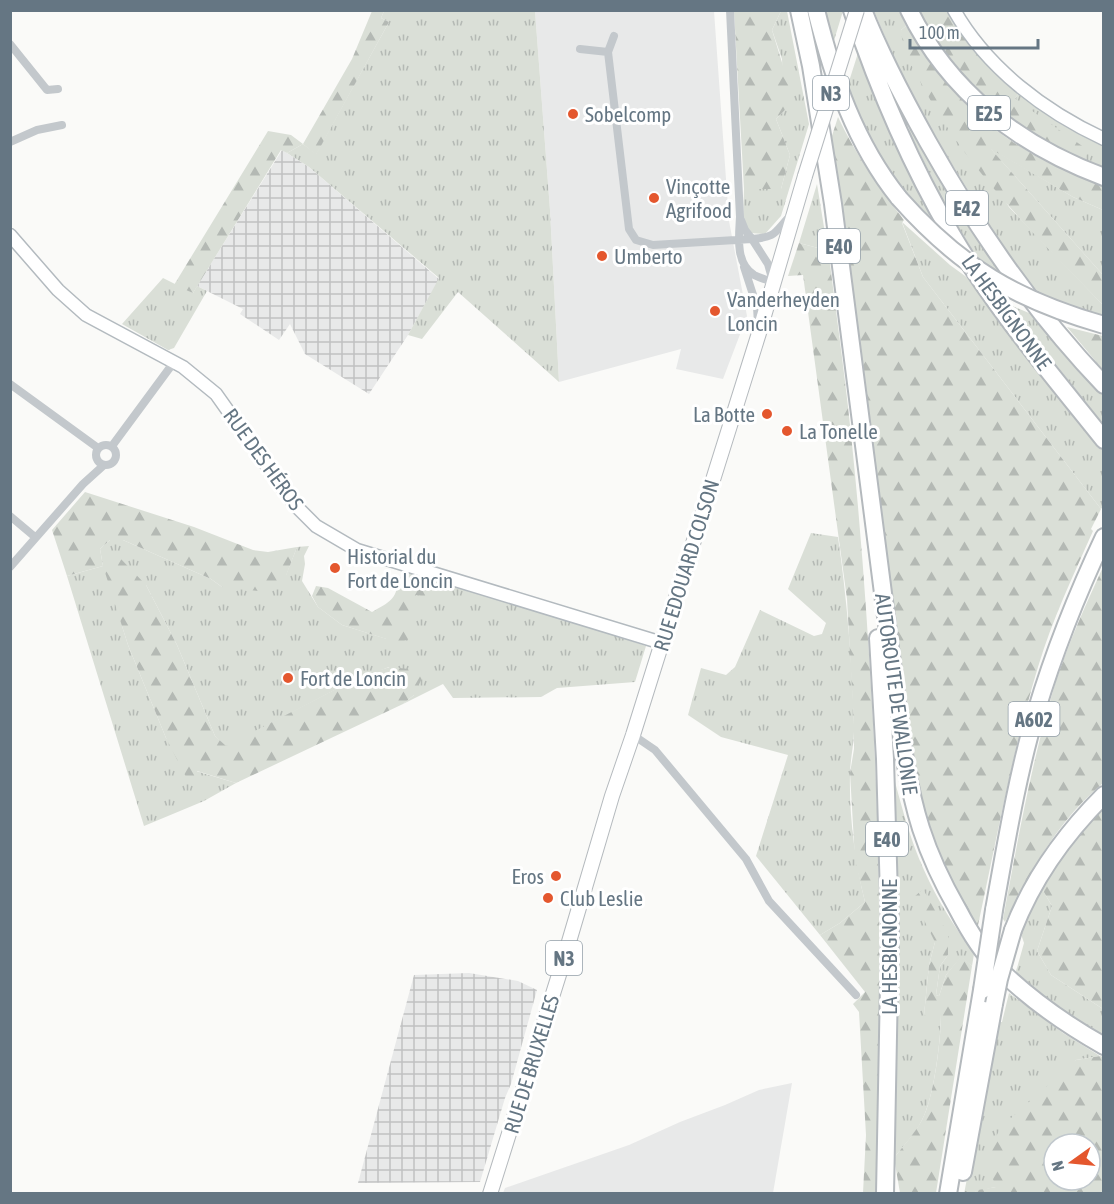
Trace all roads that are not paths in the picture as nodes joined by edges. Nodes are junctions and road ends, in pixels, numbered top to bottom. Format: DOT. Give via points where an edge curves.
graph roads {
  1 [pos="730,10"];
  2 [pos="799,10"];
  3 [pos="816,10"];
  4 [pos="854,10"];
  5 [pos="863,10"];
  6 [pos="909,10"];
  7 [pos="954,10"];
  8 [pos="614,36"];
  9 [pos="10,44"];
  10 [pos="580,49"];
  11 [pos="608,52"];
  12 [pos="58,89"];
  13 [pos="62,125"];
  14 [pos="1104,139"];
  15 [pos="10,142"];
  16 [pos="1104,177"];
  17 [pos="794,213"];
  18 [pos="740,216"];
  19 [pos="10,235"];
  20 [pos="752,239"];
  21 [pos="739,241"];
  22 [pos="742,261"];
  23 [pos="773,282"];
  24 [pos="1104,325"];
  25 [pos="760,328"];
  26 [pos="174,362"];
  27 [pos="10,384"];
  28 [pos="1104,385"];
  29 [pos="1104,440"];
  30 [pos="112,446"];
  31 [pos="98,448"];
  32 [pos="104,465"];
  33 [pos="869,484"];
  34 [pos="10,516"];
  35 [pos="35,537"];
  36 [pos="1104,537"];
  37 [pos="10,567"];
  38 [pos="662,643"];
  39 [pos="633,735"];
  40 [pos="1104,795"];
  41 [pos="612,796"];
  42 [pos="856,995"];
  43 [pos="1104,1046"];
  44 [pos="490,1194"];
  45 [pos="885,1194"];
  46 [pos="948,1194"];
  47 [pos="959,1194"];
  1 -- 18 [label="street"];
  2 -- 33 [label="highway, E40" via="833,204"];
  3 -- 24 [label="highway, bridge" via="846,109 864,147 898,198 945,246 980,272 1028,299"];
  4 -- 17 [label="main road, RUE EDOUARD COLSON / N3, bridge"];
  4 -- 29 [label="highway, LA HESBIGNONNE" via="880,85 924,184 953,237 999,304"];
  5 -- 28 [label="highway, E42" via="911,111 979,228 1013,278"];
  6 -- 16 [label="highway, E25" via="936,56 983,108 1053,157"];
  7 -- 14 [label="street" via="984,52 1011,79 1047,108"];
  8 -- 11 [label="street"];
  9 -- 12 [label="street" via="47,90"];
  10 -- 11 [label="street"];
  11 -- 21 [label="street" via="629,229 636,240 652,245"];
  13 -- 15 [label="street" via="37,130"];
  17 -- 20 [label="street" via="773,235"];
  17 -- 23 [label="main road, RUE EDOUARD COLSON / N3"];
  18 -- 20 [label="street"];
  18 -- 21 [label="street"];
  19 -- 26 [label="street, RUE DES HÉROS" via="57,290 79,309"];
  20 -- 21 [label="street"];
  20 -- 23 [label="street" via="768,264"];
  21 -- 22 [label="street"];
  22 -- 23 [label="street" via="753,275"];
  22 -- 25 [label="street" via="758,308"];
  23 -- 25 [label="main road, RUE EDOUARD COLSON / N3"];
  25 -- 38 [label="main road, RUE EDOUARD COLSON / N3"];
  26 -- 30 [label="street"];
  26 -- 38 [label="street, RUE DES HÉROS" via="216,394 287,496 316,526 357,550"];
  27 -- 31 [label="street"];
  30 -- 31 [label="street" via="104,444"];
  30 -- 32 [label="street" via="115,459"];
  31 -- 32 [label="street" via="96,459"];
  32 -- 35 [label="street"];
  33 -- 43 [label="highway, AUTOROUTE DE WALLONIE" via="909,789 931,859 965,923 995,965 1058,1018"];
  33 -- 45 [label="highway, LA HESBIGNONNE / E40" via="885,759 890,931"];
  34 -- 35 [label="street"];
  35 -- 37 [label="street"];
  36 -- 46 [label="highway, A602, bridge" via="1066,621 1035,714 994,910"];
  38 -- 39 [label="main road, RUE EDOUARD COLSON / N3"];
  39 -- 41 [label="main road, RUE EDOUARD COLSON / N3"];
  39 -- 42 [label="street" via="655,750 746,859 769,901"];
  40 -- 47 [label="highway, bridge" via="1042,870 1013,930 999,978"];
  41 -- 44 [label="main road, RUE DE BRUXELLES / N3"];
}
